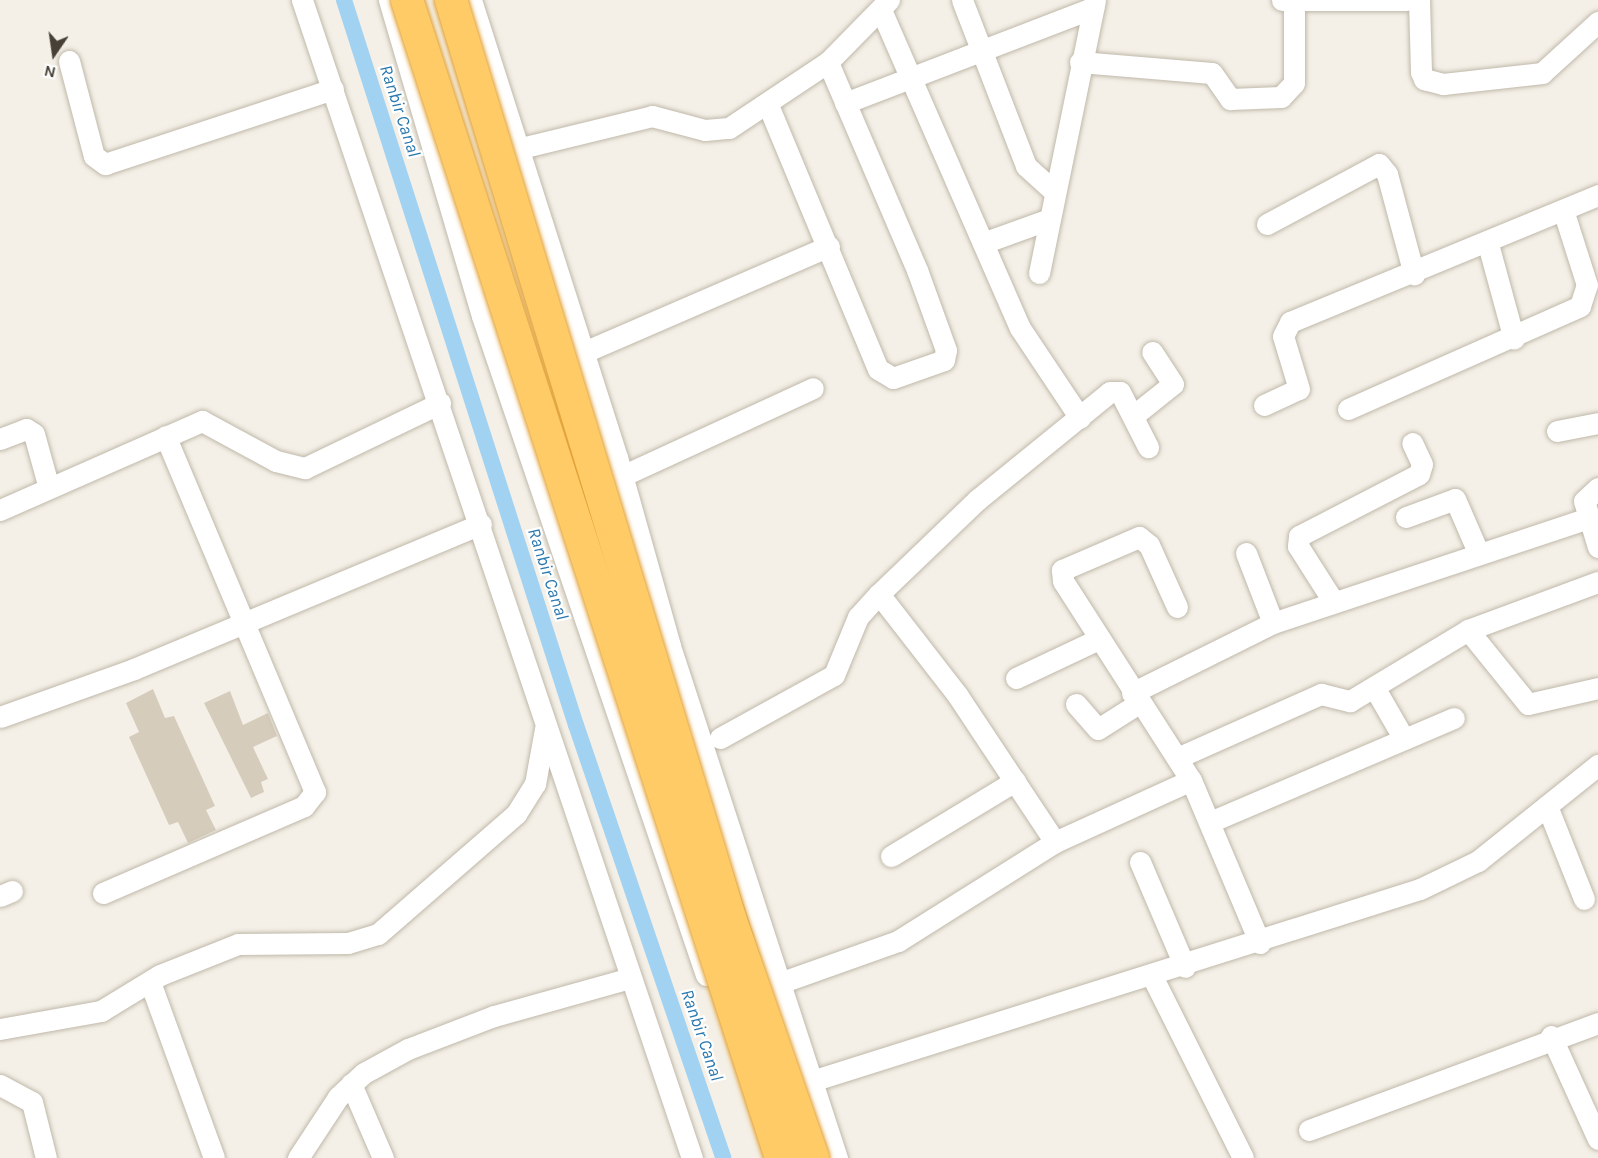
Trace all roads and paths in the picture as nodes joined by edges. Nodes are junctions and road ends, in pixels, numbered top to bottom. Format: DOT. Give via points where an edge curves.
graph roads {
  1 [pos="389,0"];
  2 [pos="407,0"];
  3 [pos="451,0"];
  4 [pos="471,0"];
  5 [pos="962,0"];
  6 [pos="1407,0"];
  7 [pos="1419,0"];
  8 [pos="296,1"];
  9 [pos="1288,2"];
  10 [pos="1094,4"];
  11 [pos="885,5"];
  12 [pos="1598,22"];
  13 [pos="979,48"];
  14 [pos="69,61"];
  15 [pos="828,62"];
  16 [pos="1080,62"];
  17 [pos="912,74"];
  18 [pos="333,89"];
  19 [pos="846,104"];
  20 [pos="768,105"];
  21 [pos="518,149"];
  22 [pos="1053,190"];
  23 [pos="1598,195"];
  24 [pos="1564,213"];
  25 [pos="1047,220"];
  26 [pos="1267,224"];
  27 [pos="983,243"];
  28 [pos="1488,244"];
  29 [pos="829,246"];
  30 [pos="1040,273"];
  31 [pos="1414,274"];
  32 [pos="1514,339"];
  33 [pos="1152,352"];
  34 [pos="582,353"];
  35 [pos="813,388"];
  36 [pos="440,403"];
  37 [pos="1264,405"];
  38 [pos="1348,409"];
  39 [pos="1133,416"];
  40 [pos="1080,418"];
  41 [pos="1598,423"];
  42 [pos="1557,431"];
  43 [pos="165,436"];
  44 [pos="0,439"];
  45 [pos="1412,443"];
  46 [pos="1148,447"];
  47 [pos="622,477"];
  48 [pos="49,488"];
  49 [pos="1598,488"];
  50 [pos="0,510"];
  51 [pos="1406,517"];
  52 [pos="1588,518"];
  53 [pos="481,524"];
  54 [pos="1598,547"];
  55 [pos="1478,552"];
  56 [pos="1246,553"];
  57 [pos="1598,582"];
  58 [pos="879,594"];
  59 [pos="1334,601"];
  60 [pos="1177,607"];
  61 [pos="243,623"];
  62 [pos="1273,623"];
  63 [pos="1468,630"];
  64 [pos="1099,639"];
  65 [pos="1016,678"];
  66 [pos="1374,687"];
  67 [pos="1598,688"];
  68 [pos="1135,698"];
  69 [pos="1076,704"];
  70 [pos="0,717"];
  71 [pos="1454,718"];
  72 [pos="546,729"];
  73 [pos="720,738"];
  74 [pos="1404,739"];
  75 [pos="1177,758"];
  76 [pos="1598,765"];
  77 [pos="1191,780"];
  78 [pos="1015,781"];
  79 [pos="1548,806"];
  80 [pos="1210,822"];
  81 [pos="1055,842"];
  82 [pos="891,856"];
  83 [pos="1140,862"];
  84 [pos="103,893"];
  85 [pos="1584,899"];
  86 [pos="1260,943"];
  87 [pos="1185,967"];
  88 [pos="630,978"];
  89 [pos="1153,978"];
  90 [pos="788,980"];
  91 [pos="150,982"];
  92 [pos="1598,1023"];
  93 [pos="0,1027"];
  94 [pos="1551,1036"];
  95 [pos="811,1082"];
  96 [pos="351,1084"];
  97 [pos="0,1085"];
  98 [pos="748,1100"];
  99 [pos="1309,1130"];
  100 [pos="1598,1139"];
  101 [pos="46,1158"];
  102 [pos="214,1158"];
  103 [pos="298,1158"];
  104 [pos="383,1158"];
  105 [pos="692,1158"];
  106 [pos="765,1158"];
  107 [pos="781,1158"];
  108 [pos="813,1158"];
  109 [pos="837,1158"];
  110 [pos="1243,1158"];
  1 -- 98 [label="street" via="486,327"];
  2 -- 107 [label="highway, bridge"];
  3 -- 108 [label="highway, bridge" via="730,918"];
  4 -- 21 [label="street"];
  5 -- 13 [label="street"];
  6 -- 9 [label="street"];
  7 -- 12 [label="street" via="1420,72 1424,79 1443,84 1542,73"];
  8 -- 18 [label="street"];
  9 -- 16 [label="street" via="1294,84 1281,97 1230,99 1212,73"];
  10 -- 13 [label="street"];
  10 -- 16 [label="street"];
  11 -- 15 [label="street"];
  11 -- 17 [label="street"];
  13 -- 17 [label="street"];
  13 -- 22 [label="street" via="1026,166"];
  14 -- 18 [label="street" via="94,156 105,164"];
  15 -- 19 [label="street"];
  15 -- 20 [label="street"];
  16 -- 22 [label="street"];
  17 -- 19 [label="street"];
  17 -- 27 [label="street"];
  18 -- 36 [label="street"];
  19 -- 29 [label="street" via="917,270 946,350 944,360 892,378 884,376"];
  20 -- 21 [label="street" via="718,131 652,116"];
  20 -- 29 [label="street"];
  21 -- 34 [label="street"];
  22 -- 25 [label="street"];
  23 -- 24 [label="street"];
  24 -- 28 [label="street"];
  24 -- 32 [label="street" via="1586,295 1575,310"];
  25 -- 27 [label="street"];
  25 -- 30 [label="street"];
  26 -- 31 [label="street" via="1379,164 1387,174"];
  27 -- 40 [label="street" via="1034,353"];
  28 -- 31 [label="street"];
  28 -- 32 [label="street"];
  29 -- 34 [label="street"];
  31 -- 37 [label="street" via="1290,322 1283,336 1299,389"];
  32 -- 38 [label="street"];
  33 -- 39 [label="street" via="1173,384"];
  34 -- 47 [label="street"];
  35 -- 47 [label="street"];
  36 -- 43 [label="street" via="305,468 276,461 210,422"];
  36 -- 53 [label="street"];
  39 -- 40 [label="street" via="1117,390"];
  39 -- 46 [label="street"];
  40 -- 58 [label="street" via="977,500"];
  41 -- 42 [label="street"];
  43 -- 48 [label="street"];
  43 -- 61 [label="street"];
  44 -- 48 [label="street" via="27,429 34,434"];
  45 -- 59 [label="street" via="1422,464 1419,474 1299,536 1298,546"];
  47 -- 95 [label="street" via="670,646"];
  48 -- 50 [label="street"];
  49 -- 52 [label="street" via="1585,496"];
  51 -- 55 [label="street" via="1455,499"];
  52 -- 54 [label="street"];
  52 -- 55 [label="street"];
  53 -- 61 [label="street"];
  53 -- 72 [label="street"];
  55 -- 59 [label="street"];
  56 -- 62 [label="street"];
  57 -- 63 [label="street"];
  58 -- 73 [label="street" via="858,617 834,675"];
  58 -- 78 [label="street" via="958,696"];
  59 -- 62 [label="street"];
  60 -- 64 [label="street" via="1149,545 1129,536 1062,570 1063,581"];
  61 -- 70 [label="street"];
  61 -- 84 [label="street" via="314,796 304,806"];
  62 -- 68 [label="street"];
  63 -- 66 [label="street"];
  63 -- 67 [label="street" via="1528,704"];
  64 -- 65 [label="street"];
  64 -- 68 [label="street"];
  66 -- 74 [label="street"];
  66 -- 75 [label="street" via="1347,702 1329,692 1321,694"];
  68 -- 69 [label="street" via="1098,729"];
  68 -- 75 [label="street"];
  71 -- 74 [label="street"];
  72 -- 88 [label="street"];
  72 -- 91 [label="street" via="535,784 516,814 378,934 348,943 238,944"];
  74 -- 80 [label="street"];
  75 -- 77 [label="street"];
  76 -- 79 [label="street"];
  77 -- 80 [label="street"];
  77 -- 81 [label="street"];
  78 -- 81 [label="street"];
  78 -- 82 [label="street"];
  79 -- 85 [label="street"];
  79 -- 86 [label="street" via="1478,861 1444,878"];
  80 -- 86 [label="street"];
  81 -- 90 [label="street" via="898,941"];
  83 -- 87 [label="street"];
  86 -- 87 [label="street"];
  87 -- 89 [label="street"];
  88 -- 96 [label="street" via="472,1024 408,1049"];
  88 -- 105 [label="street"];
  89 -- 95 [label="street"];
  89 -- 110 [label="street"];
  91 -- 93 [label="street" via="87,1016"];
  91 -- 102 [label="street"];
  92 -- 94 [label="street"];
  94 -- 99 [label="street"];
  94 -- 100 [label="street"];
  95 -- 98 [label="street"];
  95 -- 109 [label="street"];
  96 -- 103 [label="street"];
  96 -- 104 [label="street"];
  97 -- 101 [label="street" via="32,1102"];
  98 -- 106 [label="street"];
}
